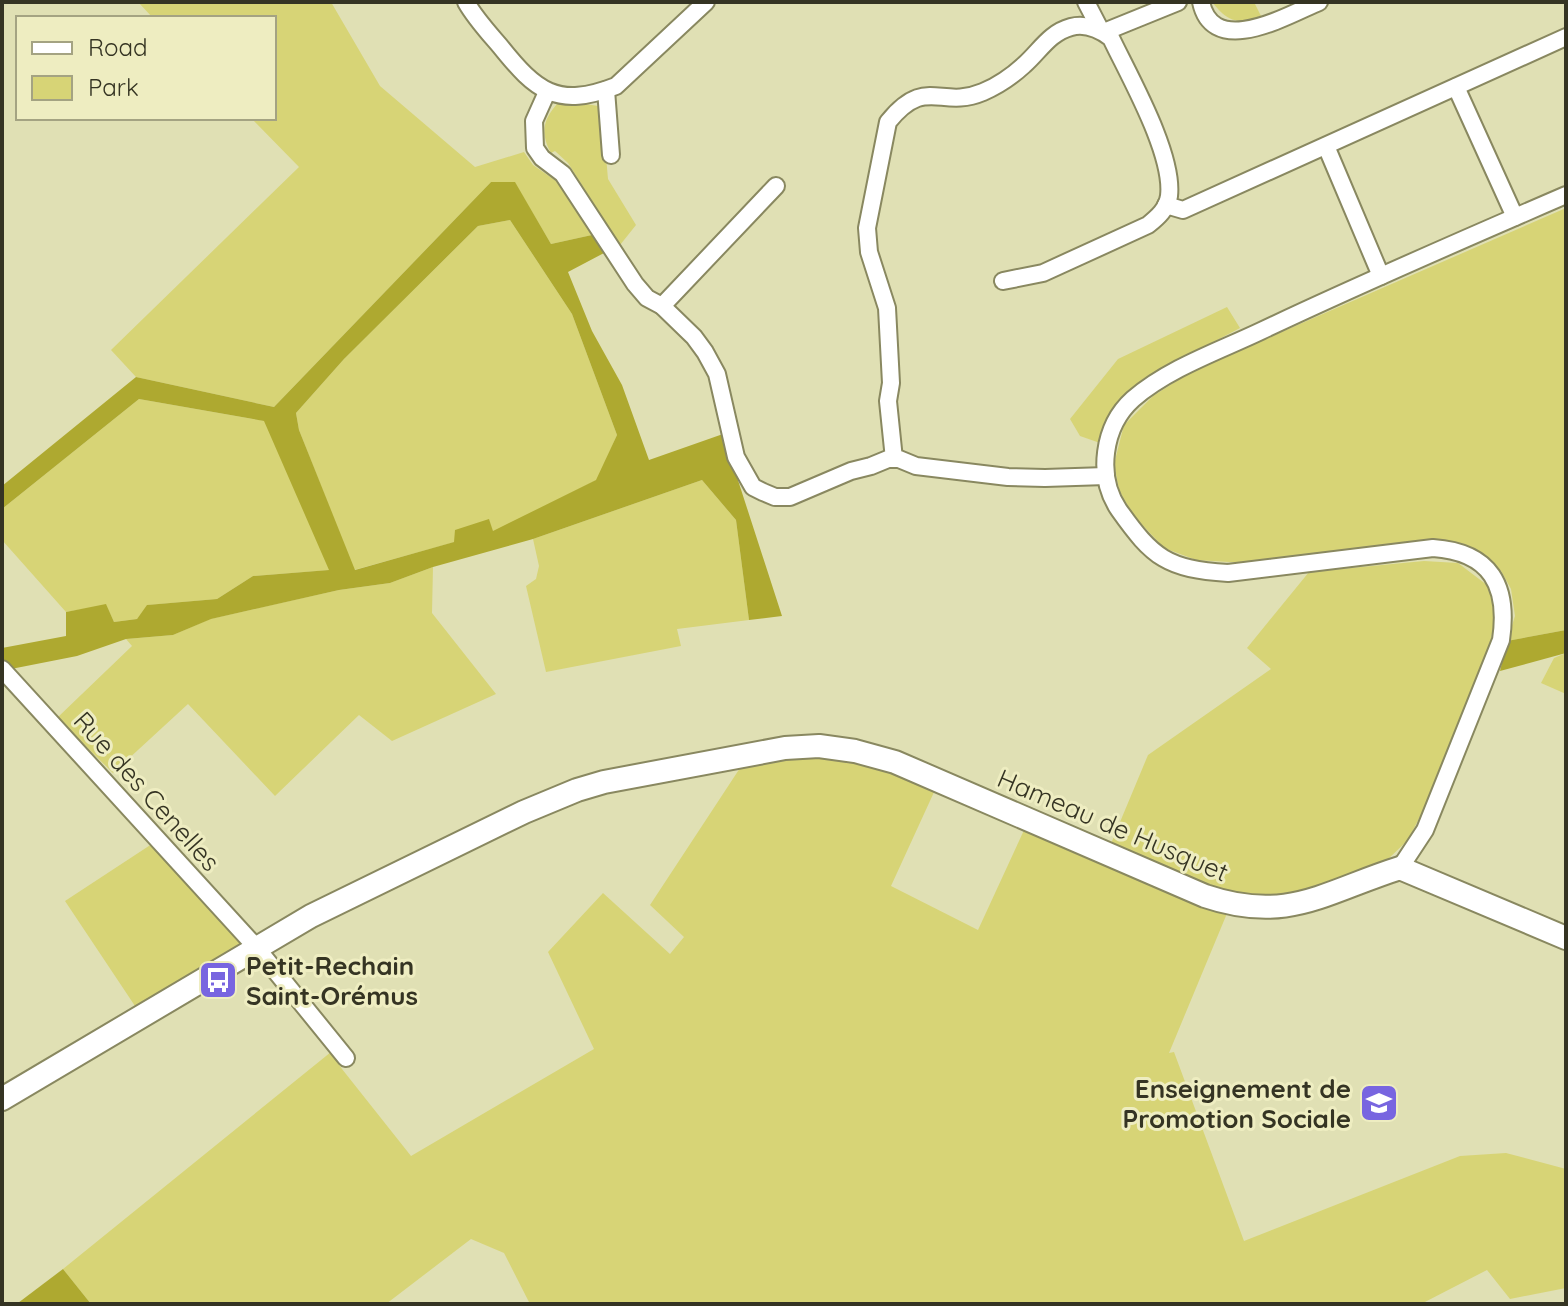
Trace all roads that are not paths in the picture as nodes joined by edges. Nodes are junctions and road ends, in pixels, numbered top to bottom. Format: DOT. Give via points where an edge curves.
graph roads {
  1 [pos="466,2"];
  2 [pos="706,2"];
  3 [pos="1086,2"];
  4 [pos="1178,2"];
  5 [pos="1201,2"];
  6 [pos="1319,2"];
  7 [pos="1102,31"];
  8 [pos="1566,37"];
  9 [pos="1456,87"];
  10 [pos="606,90"];
  11 [pos="547,92"];
  12 [pos="1326,146"];
  13 [pos="611,155"];
  14 [pos="776,186"];
  15 [pos="1566,195"];
  16 [pos="1166,205"];
  17 [pos="1515,217"];
  18 [pos="1381,276"];
  19 [pos="1003,281"];
  20 [pos="662,306"];
  21 [pos="894,459"];
  22 [pos="1106,476"];
  23 [pos="2,669"];
  24 [pos="1400,868"];
  25 [pos="1566,938"];
  26 [pos="256,947"];
  27 [pos="346,1058"];
  28 [pos="2,1099"];
  1 -- 11 [label="street" via="529,80"];
  2 -- 10 [label="street" via="631,74"];
  3 -- 7 [label="street"];
  4 -- 7 [label="street"];
  5 -- 6 [label="street" via="1212,23 1241,32"];
  7 -- 16 [label="street" via="1111,38 1151,121 1169,184"];
  7 -- 21 [label="street" via="1074,26 1056,32 998,85 960,97 916,97 888,122 867,228 887,308"];
  8 -- 9 [label="street"];
  9 -- 12 [label="street"];
  9 -- 17 [label="street"];
  10 -- 11 [label="street" via="583,95"];
  10 -- 13 [label="street"];
  11 -- 20 [label="street" via="534,121 535,148 563,174 635,284"];
  12 -- 16 [label="street" via="1183,210"];
  12 -- 18 [label="street"];
  14 -- 20 [label="street"];
  15 -- 17 [label="street"];
  16 -- 19 [label="street" via="1148,225 1043,273"];
  17 -- 18 [label="street"];
  18 -- 22 [label="street" via="1188,366 1132,400 1105,444"];
  20 -- 21 [label="street" via="694,337 717,374 736,457 753,487 790,497"];
  21 -- 22 [label="street" via="1008,477"];
  22 -- 24 [label="street" via="1115,504 1148,548 1171,564 1228,573 1433,548 1469,555 1494,578 1505,613 1501,640 1425,830"];
  23 -- 26 [label="street, Rue des Cenelles"];
  24 -- 25 [label="street"];
  24 -- 26 [label="street, Hameau de Husquet" via="1299,904 1258,909 1230,905 895,762 819,746 746,754 577,790"];
  26 -- 27 [label="street, Rue des Cenelles"];
  26 -- 28 [label="street, Hameau de Husquet"];
}
